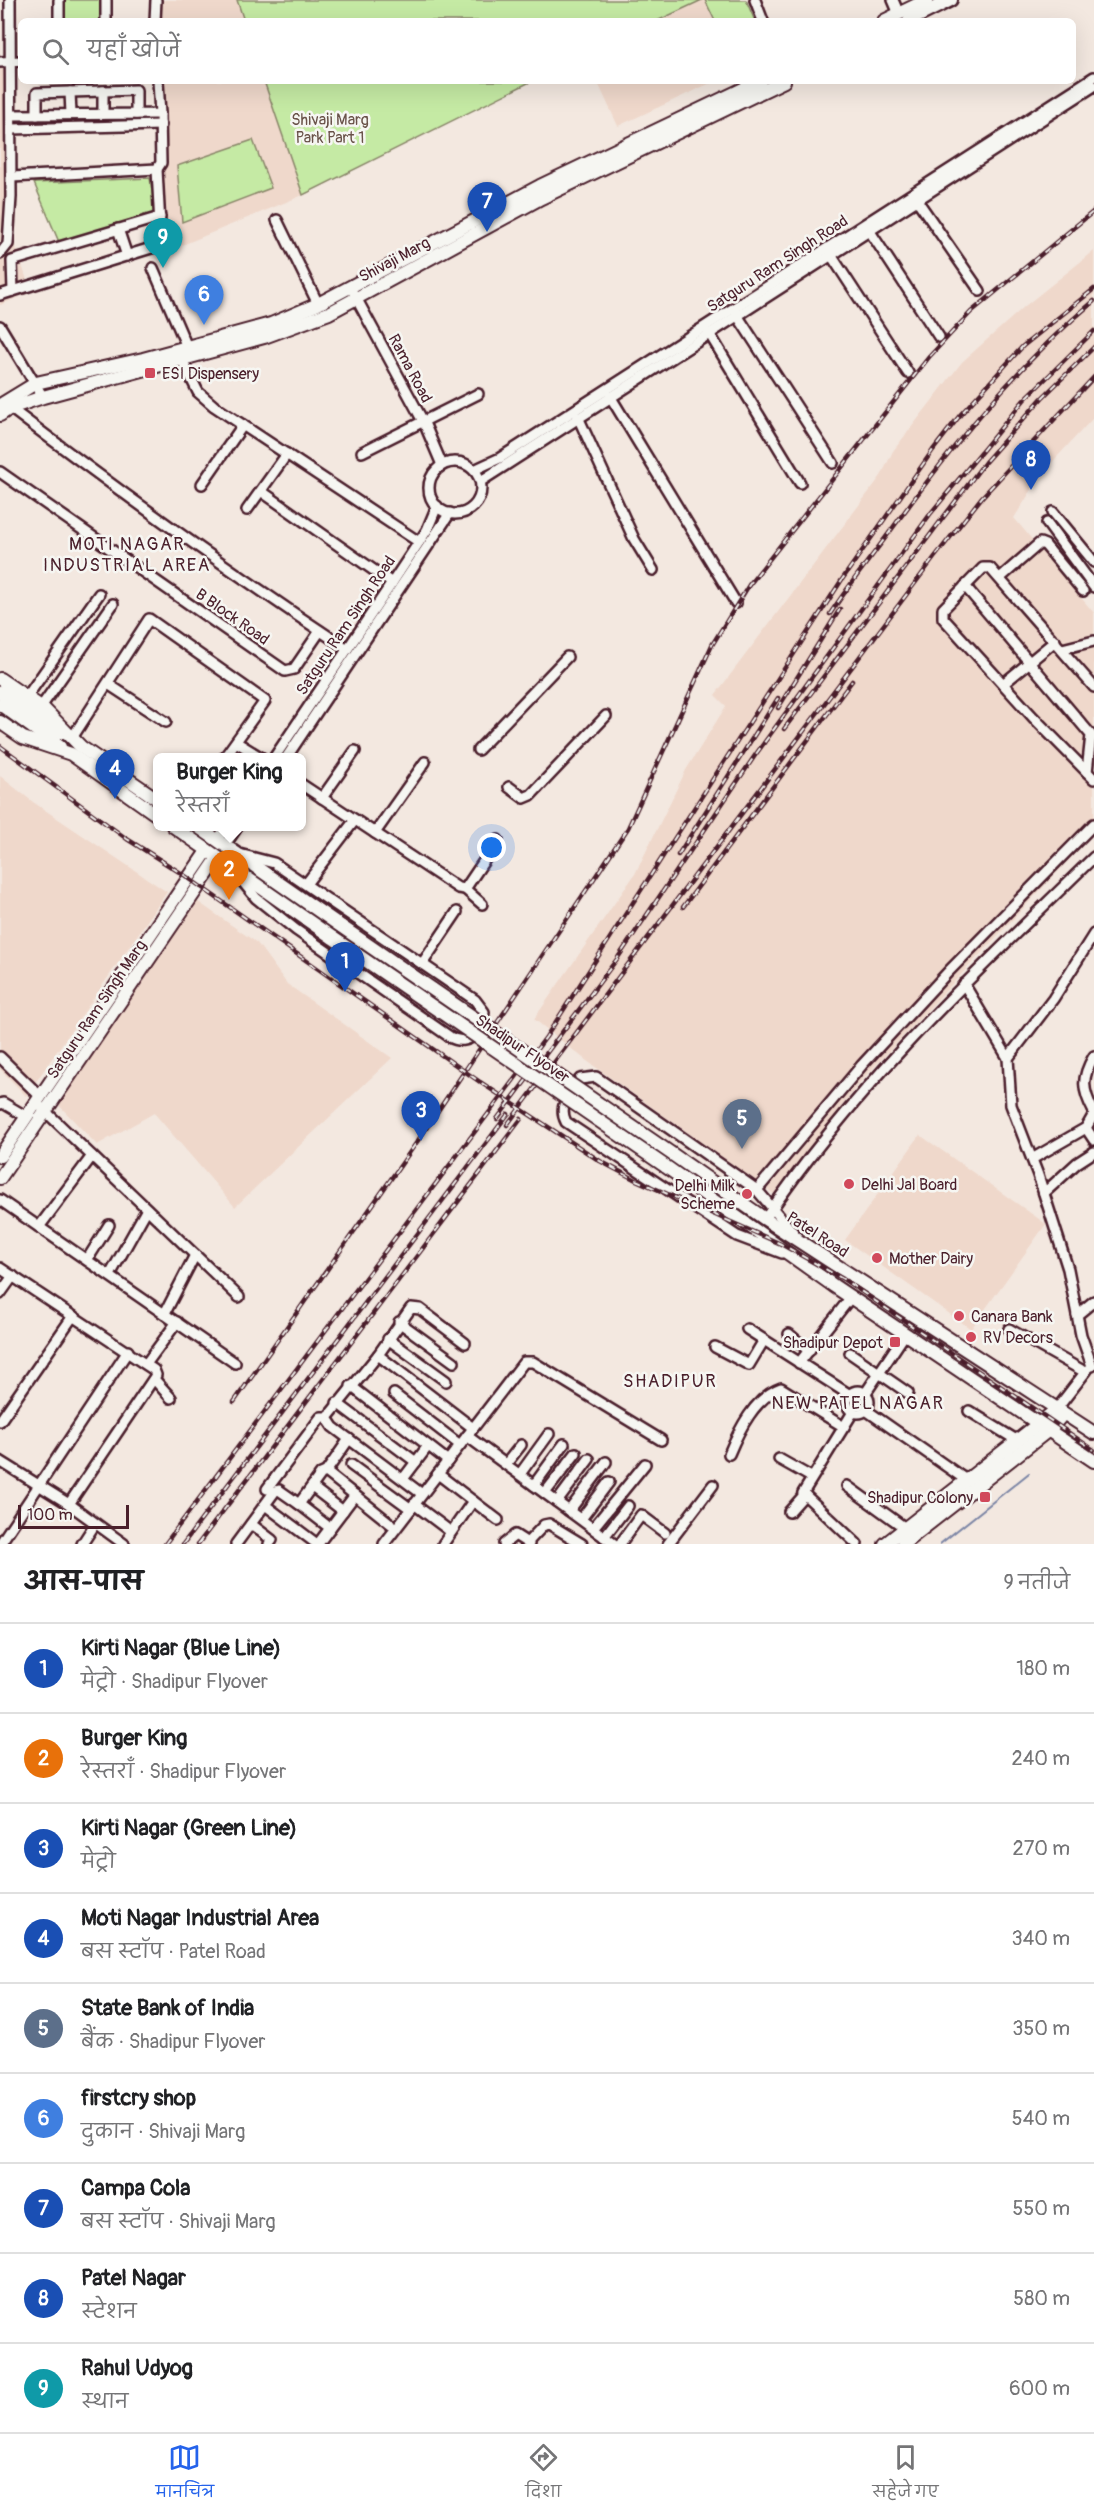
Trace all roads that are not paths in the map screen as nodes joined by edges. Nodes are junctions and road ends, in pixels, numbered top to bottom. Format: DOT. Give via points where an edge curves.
graph roads {
  1 [pos="59,0"];
  2 [pos="106,0"];
  3 [pos="156,0"];
  4 [pos="755,0"];
  5 [pos="893,0"];
  6 [pos="927,0"];
  7 [pos="951,0"];
  8 [pos="10,2"];
  9 [pos="0,4"];
  10 [pos="904,17"];
  11 [pos="59,18"];
  12 [pos="106,18"];
  13 [pos="155,18"];
  14 [pos="762,18"];
  15 [pos="16,28"];
  16 [pos="17,61"];
  17 [pos="0,62"];
  18 [pos="1094,77"];
  19 [pos="158,84"];
  20 [pos="754,84"];
  21 [pos="778,84"];
  22 [pos="1094,86"];
  23 [pos="103,91"];
  24 [pos="70,92"];
  25 [pos="71,114"];
  26 [pos="103,114"];
  27 [pos="136,114"];
  28 [pos="160,114"];
  29 [pos="12,115"];
  30 [pos="37,115"];
  31 [pos="161,125"];
  32 [pos="12,129"];
  33 [pos="157,169"];
  34 [pos="12,177"];
  35 [pos="917,200"];
  36 [pos="160,217"];
  37 [pos="278,220"];
  38 [pos="118,229"];
  39 [pos="869,230"];
  40 [pos="0,254"];
  41 [pos="831,255"];
  42 [pos="127,256"];
  43 [pos="153,268"];
  44 [pos="14,291"];
  45 [pos="980,291"];
  46 [pos="353,292"];
  47 [pos="0,295"];
  48 [pos="318,304"];
  49 [pos="737,315"];
  50 [pos="0,326"];
  51 [pos="709,333"];
  52 [pos="939,337"];
  53 [pos="187,347"];
  54 [pos="182,360"];
  55 [pos="908,373"];
  56 [pos="36,383"];
  57 [pos="478,394"];
  58 [pos="610,396"];
  59 [pos="43,397"];
  60 [pos="3,409"];
  61 [pos="578,417"];
  62 [pos="423,422"];
  63 [pos="243,425"];
  64 [pos="362,452"];
  65 [pos="287,454"];
  66 [pos="833,463"];
  67 [pos="442,465"];
  68 [pos="474,470"];
  69 [pos="0,472"];
  70 [pos="481,480"];
  71 [pos="800,483"];
  72 [pos="202,484"];
  73 [pos="261,491"];
  74 [pos="436,506"];
  75 [pos="247,510"];
  76 [pos="1053,512"];
  77 [pos="450,513"];
  78 [pos="1047,523"];
  79 [pos="418,542"];
  80 [pos="1094,562"];
  81 [pos="653,570"];
  82 [pos="1000,578"];
  83 [pos="392,583"];
  84 [pos="965,586"];
  85 [pos="1094,587"];
  86 [pos="1083,591"];
  87 [pos="99,594"];
  88 [pos="736,603"];
  89 [pos="113,604"];
  90 [pos="320,631"];
  91 [pos="1055,641"];
  92 [pos="1094,641"];
  93 [pos="346,648"];
  94 [pos="1062,649"];
  95 [pos="567,657"];
  96 [pos="1031,662"];
  97 [pos="0,679"];
  98 [pos="1093,683"];
  99 [pos="108,684"];
  100 [pos="1003,684"];
  101 [pos="0,692"];
  102 [pos="26,698"];
  103 [pos="0,704"];
  104 [pos="41,707"];
  105 [pos="606,716"];
  106 [pos="0,722"];
  107 [pos="166,723"];
  108 [pos="236,741"];
  109 [pos="75,746"];
  110 [pos="478,750"];
  111 [pos="355,751"];
  112 [pos="228,753"];
  113 [pos="254,753"];
  114 [pos="277,753"];
  115 [pos="289,753"];
  116 [pos="425,762"];
  117 [pos="1091,776"];
  118 [pos="306,787"];
  119 [pos="508,787"];
  120 [pos="153,796"];
  121 [pos="322,798"];
  122 [pos="153,812"];
  123 [pos="355,820"];
  124 [pos="1094,824"];
  125 [pos="180,831"];
  126 [pos="204,831"];
  127 [pos="225,831"];
  128 [pos="233,831"];
  129 [pos="375,833"];
  130 [pos="498,840"];
  131 [pos="221,842"];
  132 [pos="213,854"];
  133 [pos="239,854"];
  134 [pos="1094,857"];
  135 [pos="230,866"];
  136 [pos="306,884"];
  137 [pos="465,890"];
  138 [pos="482,904"];
  139 [pos="457,912"];
  140 [pos="1094,934"];
  141 [pos="422,964"];
  142 [pos="964,984"];
  143 [pos="1094,1056"];
  144 [pos="0,1057"];
  145 [pos="1008,1058"];
  146 [pos="0,1104"];
  147 [pos="42,1104"];
  148 [pos="1094,1113"];
  149 [pos="27,1117"];
  150 [pos="1086,1128"];
  151 [pos="1094,1140"];
  152 [pos="2,1149"];
  153 [pos="1094,1152"];
  154 [pos="92,1156"];
  155 [pos="1032,1159"];
  156 [pos="0,1178"];
  157 [pos="757,1190"];
  158 [pos="1044,1193"];
  159 [pos="0,1200"];
  160 [pos="773,1208"];
  161 [pos="147,1209"];
  162 [pos="765,1219"];
  163 [pos="109,1225"];
  164 [pos="39,1227"];
  165 [pos="802,1243"];
  166 [pos="195,1255"];
  167 [pos="796,1258"];
  168 [pos="87,1260"];
  169 [pos="0,1268"];
  170 [pos="110,1275"];
  171 [pos="13,1276"];
  172 [pos="0,1294"];
  173 [pos="239,1297"];
  174 [pos="851,1297"];
  175 [pos="1094,1301"];
  176 [pos="165,1313"];
  177 [pos="1077,1315"];
  178 [pos="73,1316"];
  179 [pos="177,1322"];
  180 [pos="399,1322"];
  181 [pos="747,1329"];
  182 [pos="1009,1329"];
  183 [pos="789,1334"];
  184 [pos="905,1334"];
  185 [pos="388,1339"];
  186 [pos="764,1340"];
  187 [pos="465,1343"];
  188 [pos="715,1347"];
  189 [pos="128,1351"];
  190 [pos="808,1351"];
  191 [pos="850,1353"];
  192 [pos="378,1355"];
  193 [pos="454,1362"];
  194 [pos="235,1363"];
  195 [pos="799,1363"];
  196 [pos="146,1364"];
  197 [pos="1090,1368"];
  198 [pos="880,1373"];
  199 [pos="154,1379"];
  200 [pos="446,1381"];
  201 [pos="351,1386"];
  202 [pos="908,1393"];
  203 [pos="394,1394"];
  204 [pos="865,1394"];
  205 [pos="850,1395"];
  206 [pos="171,1398"];
  207 [pos="337,1403"];
  208 [pos="866,1410"];
  209 [pos="969,1411"];
  210 [pos="853,1412"];
  211 [pos="1060,1412"];
  212 [pos="327,1417"];
  213 [pos="0,1421"];
  214 [pos="1045,1426"];
  215 [pos="844,1427"];
  216 [pos="470,1432"];
  217 [pos="1094,1433"];
  218 [pos="549,1434"];
  219 [pos="349,1439"];
  220 [pos="661,1440"];
  221 [pos="1018,1441"];
  222 [pos="564,1444"];
  223 [pos="460,1445"];
  224 [pos="521,1445"];
  225 [pos="428,1446"];
  226 [pos="576,1453"];
  227 [pos="729,1454"];
  228 [pos="589,1459"];
  229 [pos="779,1459"];
  230 [pos="0,1461"];
  231 [pos="447,1461"];
  232 [pos="1094,1461"];
  233 [pos="416,1462"];
  234 [pos="606,1462"];
  235 [pos="506,1464"];
  236 [pos="645,1464"];
  237 [pos="351,1465"];
  238 [pos="326,1472"];
  239 [pos="438,1474"];
  240 [pos="520,1474"];
  241 [pos="811,1477"];
  242 [pos="403,1479"];
  243 [pos="966,1479"];
  244 [pos="609,1482"];
  245 [pos="37,1485"];
  246 [pos="534,1485"];
  247 [pos="713,1485"];
  248 [pos="847,1486"];
  249 [pos="312,1487"];
  250 [pos="267,1489"];
  251 [pos="545,1493"];
  252 [pos="422,1494"];
  253 [pos="805,1494"];
  254 [pos="355,1495"];
  255 [pos="473,1501"];
  256 [pos="557,1502"];
  257 [pos="69,1504"];
  258 [pos="299,1504"];
  259 [pos="265,1505"];
  260 [pos="413,1506"];
  261 [pos="628,1506"];
  262 [pos="569,1510"];
  263 [pos="343,1511"];
  264 [pos="789,1512"];
  265 [pos="498,1520"];
  266 [pos="581,1520"];
  267 [pos="95,1524"];
  268 [pos="251,1524"];
  269 [pos="330,1528"];
  270 [pos="396,1528"];
  271 [pos="593,1528"];
  272 [pos="905,1528"];
  273 [pos="451,1532"];
  274 [pos="665,1533"];
  275 [pos="604,1537"];
  276 [pos="272,1543"];
  277 [pos="528,1543"];
  278 [pos="0,1544"];
  279 [pos="82,1544"];
  280 [pos="124,1544"];
  281 [pos="236,1544"];
  282 [pos="317,1544"];
  283 [pos="384,1544"];
  284 [pos="443,1544"];
  285 [pos="504,1544"];
  286 [pos="582,1544"];
  287 [pos="614,1544"];
  288 [pos="620,1544"];
  289 [pos="668,1544"];
  290 [pos="857,1544"];
  291 [pos="885,1544"];
  292 [pos="903,1544"];
  1 -- 11 [label="street"];
  2 -- 12 [label="street"];
  3 -- 13 [label="street"];
  4 -- 14 [label="street"];
  5 -- 10 [label="street"];
  6 -- 10 [label="main road"];
  7 -- 10 [label="main road"];
  8 -- 9 [label="street"];
  8 -- 15 [label="street"];
  15 -- 16 [label="street"];
  16 -- 17 [label="street"];
  16 -- 29 [label="street"];
  18 -- 68 [label="street, Satguru Ram Singh Road" via="490,465"];
  19 -- 28 [label="street"];
  20 -- 46 [label="main road, Shivaji Marg" via="540,186"];
  21 -- 46 [label="main road, Shivaji Marg"];
  22 -- 35 [label="street, Satguru Ram Singh Road"];
  23 -- 24 [label="street"];
  23 -- 26 [label="street"];
  23 -- 27 [label="street" via="136,90"];
  24 -- 25 [label="street"];
  24 -- 30 [label="street" via="37,93"];
  25 -- 26 [label="street"];
  25 -- 30 [label="street"];
  26 -- 27 [label="street"];
  27 -- 28 [label="street"];
  28 -- 31 [label="street"];
  29 -- 30 [label="street"];
  29 -- 32 [label="street"];
  31 -- 32 [label="street"];
  31 -- 33 [label="street" via="161,163"];
  32 -- 34 [label="street"];
  33 -- 34 [label="street"];
  33 -- 36 [label="street"];
  34 -- 40 [label="street" via="8,244"];
  35 -- 39 [label="street, Satguru Ram Singh Road"];
  35 -- 45 [label="street"];
  36 -- 38 [label="street"];
  36 -- 42 [label="street" via="161,245"];
  37 -- 48 [label="street"];
  38 -- 42 [label="street"];
  38 -- 44 [label="street" via="12,261"];
  39 -- 41 [label="street, Satguru Ram Singh Road"];
  39 -- 52 [label="street"];
  41 -- 49 [label="street, Satguru Ram Singh Road"];
  41 -- 55 [label="street"];
  42 -- 44 [label="street"];
  43 -- 53 [label="street"];
  44 -- 47 [label="street"];
  46 -- 48 [label="main road, Shivaji Marg"];
  46 -- 54 [label="main road, Shivaji Marg" via="329,313 264,337"];
  46 -- 62 [label="street, Rama Road"];
  48 -- 53 [label="main road, Shivaji Marg" via="264,327"];
  49 -- 51 [label="street, Satguru Ram Singh Road"];
  49 -- 66 [label="street"];
  50 -- 56 [label="street"];
  51 -- 58 [label="street, Satguru Ram Singh Road"];
  51 -- 71 [label="street"];
  53 -- 56 [label="main road, Shivaji Marg"];
  54 -- 59 [label="main road, Shivaji Marg"];
  54 -- 63 [label="street" via="202,397"];
  56 -- 59 [label="street"];
  56 -- 60 [label="main road, Shivaji Marg"];
  57 -- 62 [label="street"];
  58 -- 61 [label="street, Satguru Ram Singh Road"];
  58 -- 88 [label="street"];
  59 -- 60 [label="main road, Shivaji Marg"];
  60 -- 90 [label="street"];
  61 -- 70 [label="street, Satguru Ram Singh Road"];
  61 -- 81 [label="street" via="634,539"];
  62 -- 64 [label="street"];
  62 -- 67 [label="street, Rama Road"];
  63 -- 65 [label="street"];
  63 -- 72 [label="street"];
  65 -- 73 [label="street"];
  65 -- 79 [label="street"];
  67 -- 68 [label="street" via="458,462"];
  67 -- 74 [label="street" via="429,484"];
  68 -- 70 [label="street"];
  69 -- 90 [label="street, B Block Road" via="285,671 294,669"];
  70 -- 77 [label="street" via="476,502 468,510"];
  73 -- 75 [label="street"];
  73 -- 83 [label="street"];
  74 -- 77 [label="street"];
  74 -- 79 [label="street, Satguru Ram Singh Road"];
  76 -- 80 [label="street"];
  77 -- 115 [label="street, Satguru Ram Singh Road"];
  78 -- 85 [label="street"];
  79 -- 83 [label="street, Satguru Ram Singh Road"];
  82 -- 84 [label="street" via="987,567"];
  82 -- 86 [label="street" via="1040,543 1045,544"];
  82 -- 91 [label="street"];
  83 -- 93 [label="street, Satguru Ram Singh Road"];
  84 -- 96 [label="street"];
  84 -- 100 [label="street" via="943,609 943,618"];
  87 -- 102 [label="street"];
  89 -- 104 [label="street"];
  90 -- 93 [label="street"];
  91 -- 94 [label="street"];
  91 -- 96 [label="street"];
  92 -- 94 [label="street"];
  93 -- 114 [label="street, Satguru Ram Singh Road"];
  94 -- 98 [label="street"];
  95 -- 110 [label="street"];
  96 -- 100 [label="street"];
  96 -- 117 [label="street" via="1091,735"];
  97 -- 102 [label="main road"];
  99 -- 107 [label="street"];
  99 -- 108 [label="street" via="149,619 265,701"];
  99 -- 109 [label="street"];
  100 -- 117 [label="street"];
  101 -- 109 [label="main road"];
  102 -- 104 [label="main road"];
  103 -- 109 [label="main road"];
  104 -- 109 [label="main road"];
  105 -- 119 [label="street" via="531,795 524,798"];
  106 -- 109 [label="main road" via="23,738"];
  108 -- 112 [label="street"];
  108 -- 113 [label="street"];
  109 -- 120 [label="main road"];
  109 -- 122 [label="main road"];
  111 -- 121 [label="street"];
  116 -- 129 [label="street"];
  118 -- 121 [label="street"];
  121 -- 123 [label="street"];
  123 -- 129 [label="street"];
  123 -- 136 [label="street"];
  124 -- 157 [label="street" via="862,1065"];
  125 -- 132 [label="main road"];
  126 -- 131 [label="main road"];
  127 -- 131 [label="street"];
  128 -- 131 [label="street"];
  129 -- 137 [label="street"];
  130 -- 137 [label="street"];
  131 -- 133 [label="main road"];
  132 -- 135 [label="main road"];
  132 -- 147 [label="main road, Satguru Ram Singh Marg"];
  133 -- 136 [label="street" via="264,859"];
  133 -- 162 [label="main road, Shadipur Flyover, bridge"];
  134 -- 142 [label="street"];
  135 -- 141 [label="street" via="256,898 296,930 450,1037 457,1041 470,1039 484,1017 482,1006"];
  135 -- 167 [label="main road, Shadipur Flyover, bridge"];
  136 -- 141 [label="street"];
  137 -- 138 [label="street"];
  139 -- 141 [label="street"];
  140 -- 145 [label="street" via="1053,999"];
  142 -- 145 [label="street"];
  142 -- 160 [label="street" via="867,1084"];
  143 -- 148 [label="street" via="1087,1068 1084,1094"];
  144 -- 147 [label="street"];
  145 -- 155 [label="street" via="1011,1106"];
  146 -- 149 [label="street"];
  147 -- 149 [label="main road, Satguru Ram Singh Marg"];
  147 -- 154 [label="street"];
  147 -- 156 [label="main road, Satguru Ram Singh Marg"];
  148 -- 150 [label="street"];
  149 -- 152 [label="main road, Satguru Ram Singh Marg"];
  150 -- 151 [label="street"];
  150 -- 155 [label="street"];
  153 -- 158 [label="street"];
  154 -- 161 [label="street"];
  154 -- 164 [label="street"];
  155 -- 158 [label="street"];
  157 -- 160 [label="street"];
  157 -- 167 [label="street" via="596,1077 580,1080 564,1102 563,1116 579,1132 737,1236"];
  158 -- 177 [label="street" via="1068,1269"];
  159 -- 164 [label="street"];
  160 -- 162 [label="street"];
  160 -- 165 [label="street"];
  161 -- 166 [label="street"];
  161 -- 170 [label="street"];
  162 -- 165 [label="main road, Patel Road"];
  163 -- 168 [label="street"];
  164 -- 168 [label="street"];
  165 -- 211 [label="main road, Patel Road"];
  166 -- 173 [label="street"];
  166 -- 176 [label="street"];
  167 -- 174 [label="main road, Patel Road"];
  168 -- 170 [label="street"];
  169 -- 171 [label="street"];
  170 -- 176 [label="street"];
  171 -- 172 [label="street"];
  171 -- 178 [label="street"];
  174 -- 184 [label="main road, Patel Road"];
  174 -- 190 [label="street"];
  175 -- 177 [label="street"];
  176 -- 179 [label="street"];
  177 -- 197 [label="street"];
  178 -- 189 [label="street"];
  178 -- 213 [label="street"];
  179 -- 194 [label="street"];
  179 -- 196 [label="street"];
  180 -- 185 [label="street"];
  180 -- 187 [label="street" via="407,1310 415,1307"];
  180 -- 193 [label="street"];
  181 -- 186 [label="street"];
  182 -- 197 [label="street"];
  183 -- 190 [label="street"];
  184 -- 198 [label="street"];
  184 -- 214 [label="main road, Patel Road"];
  185 -- 192 [label="street"];
  185 -- 200 [label="street"];
  186 -- 188 [label="street" via="749,1365"];
  186 -- 195 [label="street"];
  189 -- 196 [label="street"];
  189 -- 245 [label="street"];
  190 -- 195 [label="street"];
  191 -- 198 [label="street"];
  192 -- 201 [label="street"];
  192 -- 216 [label="street"];
  195 -- 205 [label="street"];
  196 -- 199 [label="street" via="155,1372"];
  197 -- 211 [label="street"];
  198 -- 202 [label="street"];
  198 -- 204 [label="street"];
  199 -- 206 [label="street"];
  199 -- 257 [label="street"];
  201 -- 207 [label="street"];
  201 -- 225 [label="street"];
  203 -- 223 [label="street"];
  204 -- 205 [label="street"];
  204 -- 208 [label="street" via="869,1400"];
  205 -- 210 [label="street" via="847,1404"];
  207 -- 212 [label="street"];
  207 -- 233 [label="street"];
  208 -- 210 [label="street"];
  208 -- 243 [label="street"];
  209 -- 221 [label="street"];
  210 -- 215 [label="street"];
  211 -- 214 [label="main road"];
  211 -- 217 [label="main road, Patel Road"];
  212 -- 219 [label="street"];
  212 -- 250 [label="street" via="321,1417"];
  214 -- 221 [label="main road"];
  214 -- 232 [label="main road, Patel Road"];
  214 -- 292 [label="main road"];
  215 -- 227 [label="street" via="780,1388 770,1391 744,1423"];
  215 -- 241 [label="street"];
  216 -- 220 [label="street" via="522,1364 530,1361"];
  216 -- 223 [label="street"];
  216 -- 235 [label="street"];
  218 -- 240 [label="street"];
  219 -- 238 [label="street"];
  219 -- 242 [label="street"];
  221 -- 243 [label="main road"];
  222 -- 246 [label="street"];
  223 -- 231 [label="street"];
  224 -- 235 [label="street"];
  225 -- 231 [label="street"];
  225 -- 233 [label="street"];
  226 -- 251 [label="street"];
  228 -- 256 [label="street"];
  229 -- 241 [label="street"];
  230 -- 245 [label="street"];
  231 -- 239 [label="street"];
  233 -- 242 [label="street"];
  234 -- 262 [label="street"];
  235 -- 240 [label="street"];
  236 -- 271 [label="street"];
  237 -- 260 [label="street"];
  238 -- 249 [label="street"];
  238 -- 254 [label="street"];
  239 -- 252 [label="street"];
  239 -- 255 [label="street"];
  240 -- 246 [label="street"];
  241 -- 253 [label="street" via="803,1489"];
  242 -- 252 [label="street"];
  243 -- 272 [label="main road"];
  244 -- 266 [label="street"];
  245 -- 257 [label="street"];
  245 -- 278 [label="street"];
  246 -- 251 [label="street"];
  247 -- 289 [label="street"];
  248 -- 272 [label="street"];
  249 -- 258 [label="street"];
  249 -- 263 [label="street"];
  251 -- 256 [label="street"];
  252 -- 260 [label="street"];
  253 -- 264 [label="street"];
  253 -- 290 [label="street"];
  254 -- 263 [label="street"];
  254 -- 270 [label="street"];
  255 -- 265 [label="street"];
  255 -- 273 [label="street"];
  256 -- 262 [label="street"];
  257 -- 267 [label="street"];
  258 -- 259 [label="street" via="277,1490"];
  258 -- 269 [label="street"];
  259 -- 268 [label="street"];
  259 -- 282 [label="street"];
  260 -- 270 [label="street"];
  260 -- 273 [label="street"];
  261 -- 275 [label="street"];
  262 -- 266 [label="street"];
  263 -- 269 [label="street"];
  266 -- 271 [label="street"];
  267 -- 279 [label="street"];
  267 -- 280 [label="street"];
  268 -- 276 [label="street"];
  268 -- 281 [label="street"];
  269 -- 282 [label="street"];
  270 -- 283 [label="street"];
  271 -- 275 [label="street"];
  272 -- 291 [label="main road"];
  273 -- 284 [label="street"];
  274 -- 288 [label="street" via="641,1515"];
  275 -- 287 [label="street"];
  277 -- 285 [label="street" via="515,1535"];
  277 -- 286 [label="street" via="549,1524"];
}
